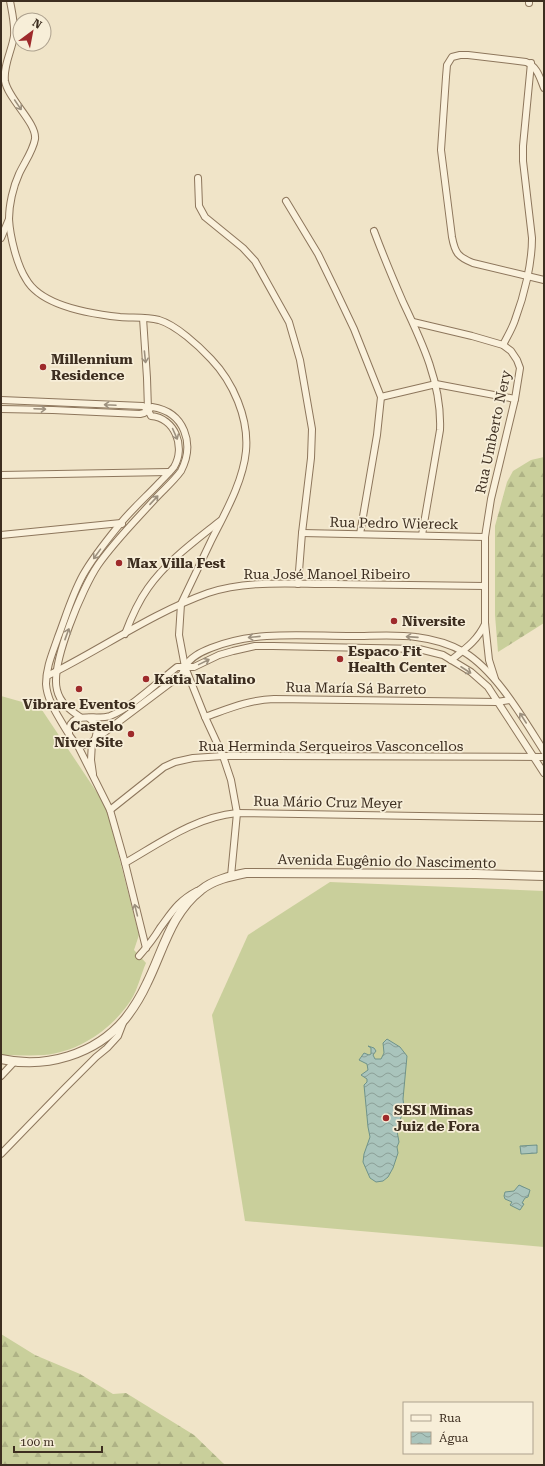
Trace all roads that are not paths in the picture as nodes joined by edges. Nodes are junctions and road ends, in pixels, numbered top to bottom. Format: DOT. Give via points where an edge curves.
graph roads {
  1 [pos="10,1"];
  2 [pos="531,63"];
  3 [pos="544,88"];
  4 [pos="198,178"];
  5 [pos="286,201"];
  6 [pos="9,219"];
  7 [pos="374,231"];
  8 [pos="1,238"];
  9 [pos="527,276"];
  10 [pos="544,280"];
  11 [pos="142,318"];
  12 [pos="413,322"];
  13 [pos="503,345"];
  14 [pos="436,384"];
  15 [pos="381,397"];
  16 [pos="515,399"];
  17 [pos="1,400"];
  18 [pos="1,409"];
  19 [pos="148,410"];
  20 [pos="170,472"];
  21 [pos="1,474"];
  22 [pos="222,519"];
  23 [pos="121,523"];
  24 [pos="128,529"];
  25 [pos="302,533"];
  26 [pos="360,534"];
  27 [pos="1,535"];
  28 [pos="422,535"];
  29 [pos="485,537"];
  30 [pos="84,574"];
  31 [pos="90,578"];
  32 [pos="298,584"];
  33 [pos="485,586"];
  34 [pos="181,604"];
  35 [pos="64,619"];
  36 [pos="72,621"];
  37 [pos="485,623"];
  38 [pos="125,634"];
  39 [pos="272,636"];
  40 [pos="331,636"];
  41 [pos="394,636"];
  42 [pos="272,646"];
  43 [pos="330,646"];
  44 [pos="393,647"];
  45 [pos="462,652"];
  46 [pos="451,660"];
  47 [pos="185,667"];
  48 [pos="57,672"];
  49 [pos="47,676"];
  50 [pos="496,682"];
  51 [pos="150,689"];
  52 [pos="155,695"];
  53 [pos="510,700"];
  54 [pos="497,702"];
  55 [pos="80,717"];
  56 [pos="204,717"];
  57 [pos="89,718"];
  58 [pos="69,734"];
  59 [pos="94,740"];
  60 [pos="77,744"];
  61 [pos="544,751"];
  62 [pos="223,756"];
  63 [pos="544,757"];
  64 [pos="533,758"];
  65 [pos="544,773"];
  66 [pos="93,777"];
  67 [pos="110,810"];
  68 [pos="237,813"];
  69 [pos="544,818"];
  70 [pos="125,864"];
  71 [pos="231,876"];
  72 [pos="544,876"];
  73 [pos="202,889"];
  74 [pos="146,948"];
  75 [pos="162,948"];
  76 [pos="139,956"];
  77 [pos="124,1020"];
  78 [pos="1,1059"];
  79 [pos="15,1061"];
  80 [pos="1,1076"];
  81 [pos="1,1154"];
  1 -- 6 [label="street, one-way" via="14,30 5,82 33,128 35,139 15,185"];
  2 -- 3 [label="street"];
  2 -- 9 [label="street" via="522,146 532,238"];
  2 -- 9 [label="street" via="468,55 452,57 447,65 441,150 452,237 458,254 474,263"];
  4 -- 25 [label="street" via="200,206 205,217 255,261 289,322 295,340 312,430"];
  5 -- 15 [label="street" via="318,254 335,289"];
  6 -- 8 [label="street"];
  6 -- 11 [label="street" via="24,277 40,295 79,310"];
  7 -- 12 [label="street"];
  9 -- 10 [label="street"];
  9 -- 13 [label="street" via="515,321"];
  11 -- 19 [label="street, one-way"];
  11 -- 22 [label="street" via="159,320 173,327 205,352 221,369 238,402 245,432 246,451 236,486"];
  12 -- 13 [label="street"];
  12 -- 14 [label="street"];
  13 -- 16 [label="street, Rua Umberto Nery" via="517,360 520,368"];
  14 -- 15 [label="street"];
  14 -- 16 [label="street"];
  14 -- 28 [label="street" via="441,415 440,430"];
  15 -- 26 [label="street"];
  16 -- 29 [label="street, Rua Umberto Nery" via="491,499"];
  19 -- 17 [label="street, one-way" via="143,406"];
  18 -- 19 [label="street, one-way" via="140,414"];
  19 -- 20 [label="street, one-way" via="151,416 164,420 173,428 176,435 179,452"];
  24 -- 19 [label="street, one-way" via="176,478 186,461 187,444 176,417 157,407"];
  20 -- 21 [label="street"];
  20 -- 23 [label="street"];
  22 -- 34 [label="street"];
  22 -- 38 [label="street" via="153,581 139,602"];
  23 -- 24 [label="street"];
  23 -- 27 [label="street"];
  23 -- 30 [label="street, one-way"];
  24 -- 31 [label="street"];
  25 -- 26 [label="street, Rua Pedro Wiereck"];
  25 -- 32 [label="street"];
  26 -- 28 [label="street, Rua Pedro Wiereck"];
  28 -- 29 [label="street, Rua Pedro Wiereck"];
  29 -- 33 [label="street, Rua Umberto Nery"];
  30 -- 31 [label="street"];
  30 -- 35 [label="street"];
  31 -- 36 [label="street"];
  32 -- 33 [label="street, Rua José Manoel Ribeiro"];
  32 -- 34 [label="street, Rua José Manoel Ribeiro" via="225,588"];
  33 -- 37 [label="street, Rua Umberto Nery"];
  34 -- 38 [label="street, Rua José Manoel Ribeiro"];
  34 -- 47 [label="street" via="179,635"];
  35 -- 36 [label="street"];
  35 -- 49 [label="street"];
  48 -- 36 [label="street, one-way"];
  37 -- 45 [label="street, Rua Umberto Nery" via="473,644"];
  37 -- 50 [label="street, Rua Umberto Nery" via="489,660"];
  38 -- 48 [label="street, Rua José Manoel Ribeiro"];
  39 -- 40 [label="street"];
  39 -- 42 [label="street"];
  39 -- 47 [label="street, one-way" via="238,639 221,644 188,660"];
  40 -- 41 [label="street"];
  40 -- 43 [label="street"];
  41 -- 44 [label="street"];
  45 -- 41 [label="street, one-way" via="439,641 414,636"];
  42 -- 43 [label="street"];
  47 -- 42 [label="street, one-way" via="194,667 233,650"];
  43 -- 44 [label="street"];
  44 -- 46 [label="street" via="419,649 443,655"];
  45 -- 46 [label="street, Rua Umberto Nery"];
  45 -- 50 [label="street" via="484,668"];
  46 -- 54 [label="street, one-way" via="471,672 488,687"];
  47 -- 51 [label="street" via="177,667"];
  47 -- 52 [label="street" via="182,674"];
  47 -- 56 [label="street"];
  48 -- 49 [label="street, Rua José Manoel Ribeiro"];
  48 -- 55 [label="street" via="57,690 61,700"];
  49 -- 58 [label="street" via="52,706"];
  50 -- 53 [label="street"];
  51 -- 52 [label="street"];
  51 -- 57 [label="street" via="110,716"];
  52 -- 59 [label="street"];
  53 -- 54 [label="street, Rua María Sá Barreto"];
  61 -- 53 [label="street, one-way"];
  54 -- 56 [label="street, Rua María Sá Barreto" via="274,699 242,703"];
  54 -- 64 [label="street"];
  55 -- 57 [label="street"];
  55 -- 58 [label="street" via="72,721"];
  56 -- 62 [label="street"];
  57 -- 59 [label="street" via="96,725"];
  58 -- 60 [label="street"];
  59 -- 60 [label="street" via="86,745"];
  59 -- 66 [label="street" via="91,760"];
  60 -- 66 [label="street"];
  62 -- 64 [label="street, Rua Herminda Serqueiros Vasconcellos"];
  62 -- 67 [label="street, Rua Herminda Serqueiros Vasconcellos" via="193,758 164,767"];
  62 -- 68 [label="street" via="231,780"];
  63 -- 64 [label="street, Rua Herminda Serqueiros Vasconcellos"];
  64 -- 65 [label="street"];
  66 -- 67 [label="street"];
  67 -- 70 [label="street"];
  68 -- 69 [label="street, Rua Mário Cruz Meyer"];
  68 -- 70 [label="street, Rua Mário Cruz Meyer" via="213,816 183,829"];
  68 -- 71 [label="street"];
  74 -- 70 [label="street, one-way"];
  71 -- 72 [label="street, Avenida Eugênio do Nascimento" via="246,873 300,872"];
  71 -- 73 [label="street, Avenida Eugênio do Nascimento"];
  71 -- 75 [label="street, Avenida Eugênio do Nascimento" via="194,902 181,917"];
  73 -- 74 [label="street" via="176,905"];
  73 -- 75 [label="street, Avenida Eugênio do Nascimento" via="189,900 178,915"];
  74 -- 76 [label="street"];
  75 -- 77 [label="street, Avenida Eugênio do Nascimento" via="147,983"];
  77 -- 79 [label="street, Avenida Eugênio do Nascimento" via="106,1038 78,1054 48,1062"];
  77 -- 81 [label="street" via="118,1036 107,1048"];
  78 -- 79 [label="street, Avenida Eugênio do Nascimento"];
  79 -- 80 [label="street"];
}
